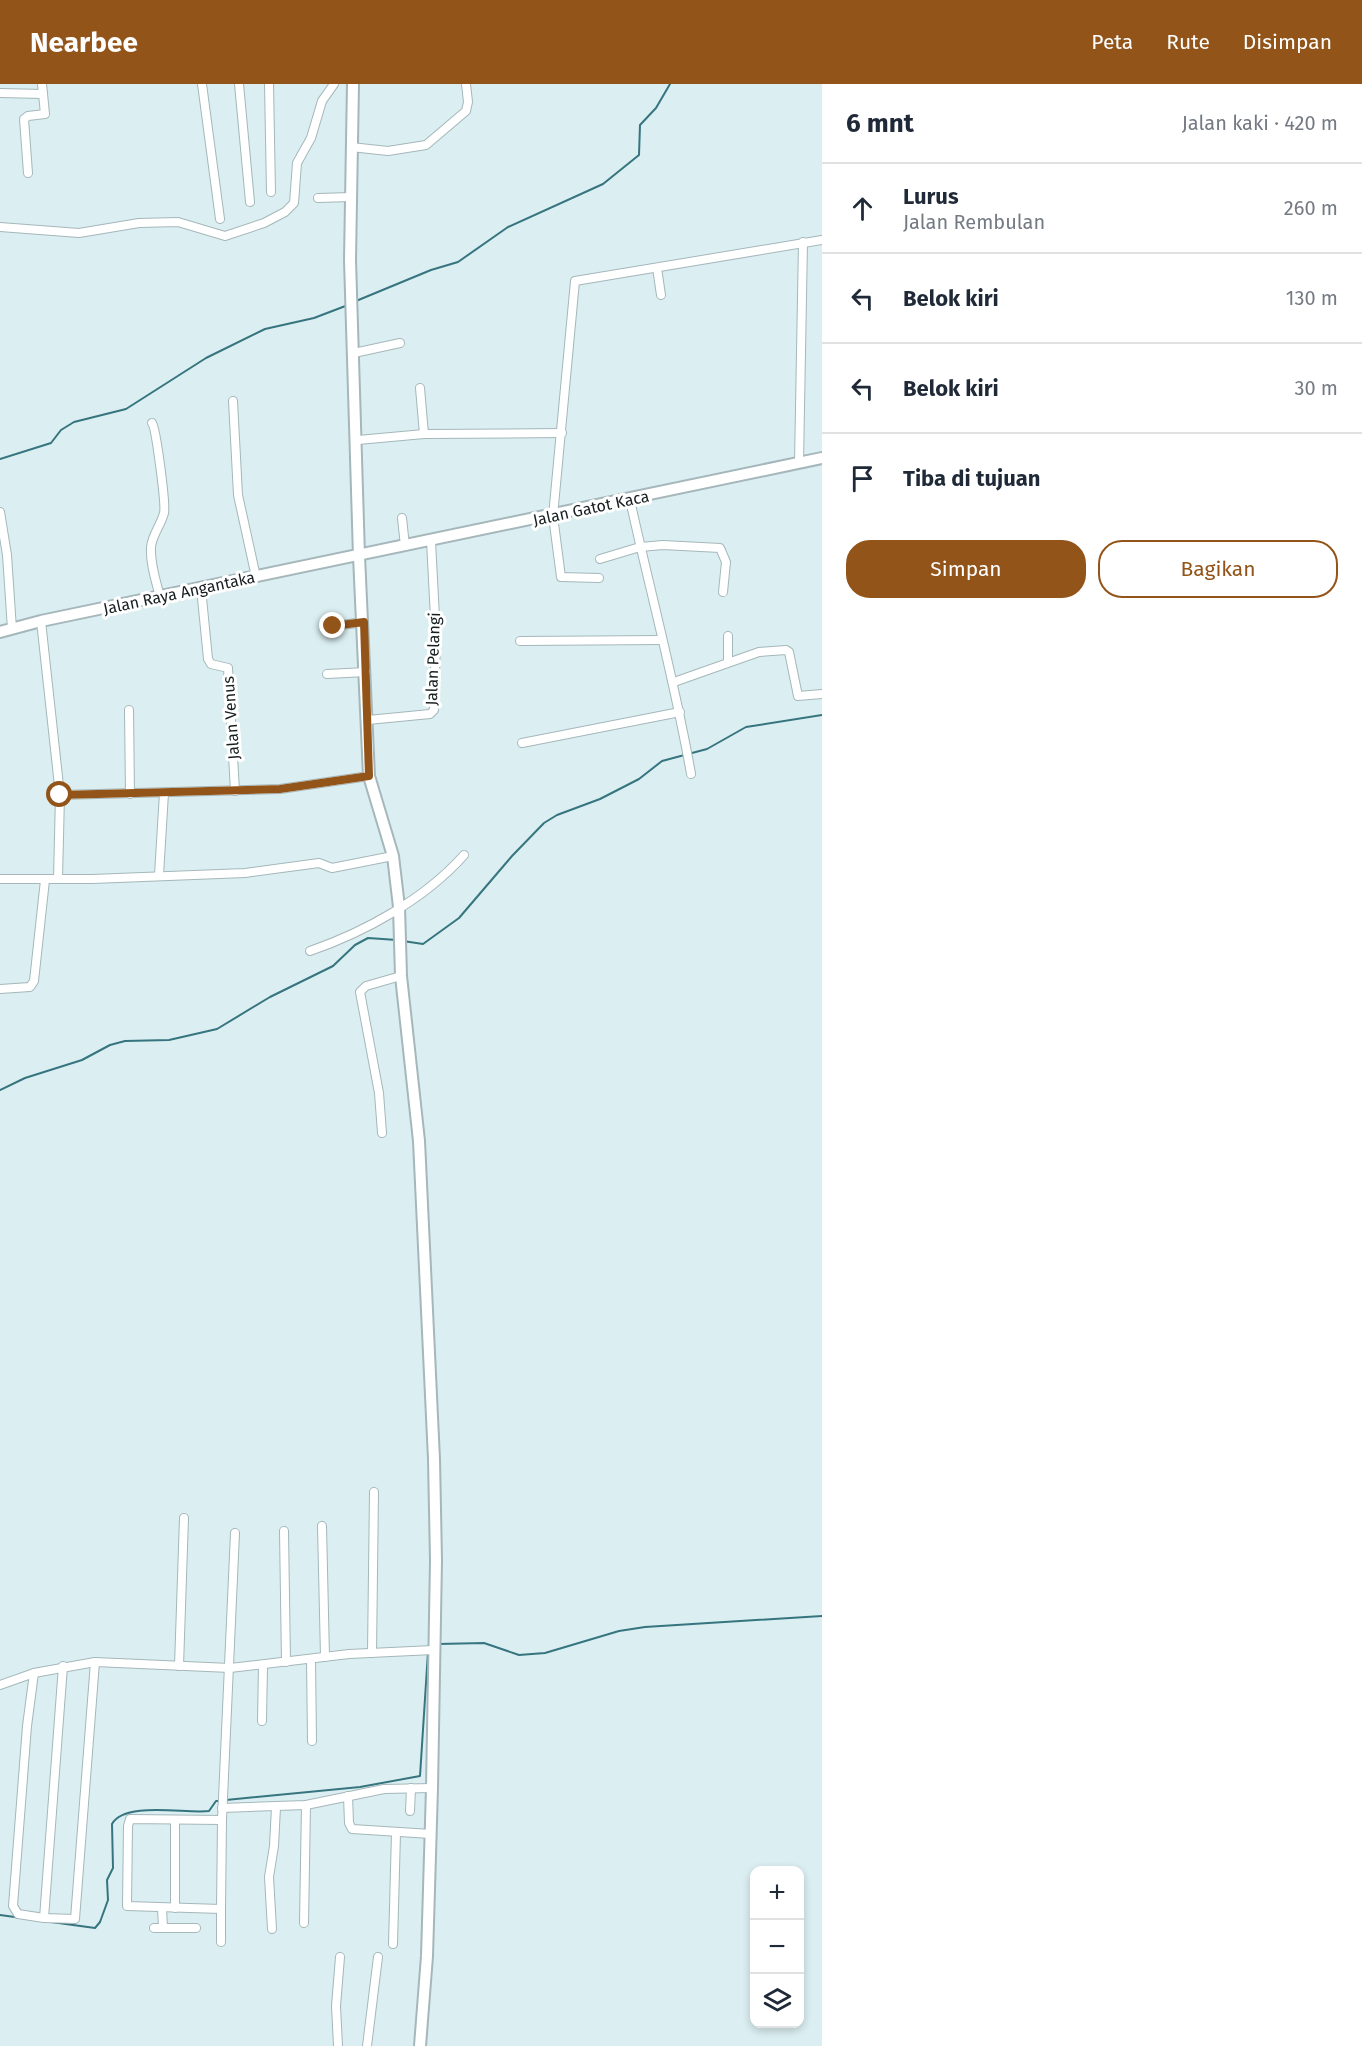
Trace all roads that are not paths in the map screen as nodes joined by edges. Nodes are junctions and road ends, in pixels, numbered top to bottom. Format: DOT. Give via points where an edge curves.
graph roads {
  1 [pos="42,84"];
  2 [pos="202,84"];
  3 [pos="239,84"];
  4 [pos="269,84"];
  5 [pos="334,84"];
  6 [pos="353,84"];
  7 [pos="466,84"];
  8 [pos="0,93"];
  9 [pos="43,94"];
  10 [pos="351,147"];
  11 [pos="28,173"];
  12 [pos="271,192"];
  13 [pos="351,196"];
  14 [pos="318,198"];
  15 [pos="250,202"];
  16 [pos="220,219"];
  17 [pos="0,227"];
  18 [pos="822,240"];
  19 [pos="803,242"];
  20 [pos="657,268"];
  21 [pos="661,295"];
  22 [pos="400,343"];
  23 [pos="354,353"];
  24 [pos="420,388"];
  25 [pos="233,401"];
  26 [pos="152,423"];
  27 [pos="562,433"];
  28 [pos="423,434"];
  29 [pos="357,440"];
  30 [pos="822,458"];
  31 [pos="799,463"];
  32 [pos="630,500"];
  33 [pos="0,512"];
  34 [pos="553,516"];
  35 [pos="402,518"];
  36 [pos="431,541"];
  37 [pos="405,546"];
  38 [pos="640,548"];
  39 [pos="359,556"];
  40 [pos="600,559"];
  41 [pos="256,577"];
  42 [pos="599,578"];
  43 [pos="201,588"];
  44 [pos="723,592"];
  45 [pos="160,597"];
  46 [pos="41,621"];
  47 [pos="364,622"];
  48 [pos="333,626"];
  49 [pos="12,629"];
  50 [pos="0,632"];
  51 [pos="728,636"];
  52 [pos="661,640"];
  53 [pos="520,641"];
  54 [pos="728,662"];
  55 [pos="366,672"];
  56 [pos="327,674"];
  57 [pos="674,682"];
  58 [pos="822,694"];
  59 [pos="129,710"];
  60 [pos="680,712"];
  61 [pos="368,720"];
  62 [pos="522,743"];
  63 [pos="692,774"];
  64 [pos="369,776"];
  65 [pos="235,791"];
  66 [pos="164,793"];
  67 [pos="130,794"];
  68 [pos="60,795"];
  69 [pos="464,855"];
  70 [pos="393,856"];
  71 [pos="159,875"];
  72 [pos="0,879"];
  73 [pos="58,879"];
  74 [pos="45,880"];
  75 [pos="399,908"];
  76 [pos="310,951"];
  77 [pos="401,976"];
  78 [pos="0,989"];
  79 [pos="382,1133"];
  80 [pos="374,1492"];
  81 [pos="184,1518"];
  82 [pos="322,1526"];
  83 [pos="284,1531"];
  84 [pos="235,1533"];
  85 [pos="433,1650"];
  86 [pos="372,1653"];
  87 [pos="326,1657"];
  88 [pos="311,1659"];
  89 [pos="95,1662"];
  90 [pos="286,1662"];
  91 [pos="263,1665"];
  92 [pos="63,1666"];
  93 [pos="179,1666"];
  94 [pos="230,1668"];
  95 [pos="34,1673"];
  96 [pos="0,1685"];
  97 [pos="262,1721"];
  98 [pos="312,1741"];
  99 [pos="411,1788"];
  100 [pos="432,1788"];
  101 [pos="348,1796"];
  102 [pos="306,1805"];
  103 [pos="276,1807"];
  104 [pos="222,1808"];
  105 [pos="410,1811"];
  106 [pos="175,1820"];
  107 [pos="222,1820"];
  108 [pos="396,1833"];
  109 [pos="431,1834"];
  110 [pos="162,1908"];
  111 [pos="175,1908"];
  112 [pos="221,1909"];
  113 [pos="44,1918"];
  114 [pos="304,1923"];
  115 [pos="154,1928"];
  116 [pos="164,1928"];
  117 [pos="196,1929"];
  118 [pos="272,1929"];
  119 [pos="222,1942"];
  120 [pos="393,1944"];
  121 [pos="340,1957"];
  122 [pos="378,1957"];
  123 [pos="338,2046"];
  124 [pos="367,2046"];
  125 [pos="420,2046"];
  1 -- 9 [label="street"];
  2 -- 16 [label="street"];
  3 -- 15 [label="street"];
  4 -- 12 [label="street"];
  5 -- 17 [label="street" via="322,101 311,138 297,163 294,203 264,223 225,236 178,222 139,223 79,233"];
  6 -- 10 [label="main road"];
  7 -- 10 [label="street" via="466,111 426,145 388,151"];
  8 -- 9 [label="street"];
  9 -- 11 [label="street" via="44,115 24,119"];
  10 -- 13 [label="main road"];
  13 -- 14 [label="street"];
  13 -- 23 [label="main road"];
  18 -- 19 [label="street"];
  19 -- 20 [label="street"];
  19 -- 31 [label="street"];
  20 -- 21 [label="street"];
  20 -- 27 [label="street" via="575,281"];
  22 -- 23 [label="street"];
  23 -- 29 [label="main road"];
  24 -- 28 [label="street"];
  25 -- 41 [label="street" via="238,495"];
  26 -- 45 [label="street" via="165,503 151,544"];
  27 -- 28 [label="street"];
  27 -- 34 [label="street"];
  28 -- 29 [label="street"];
  29 -- 39 [label="main road"];
  30 -- 31 [label="main road, Jalan Gatot Kaca"];
  31 -- 32 [label="main road, Jalan Gatot Kaca"];
  32 -- 34 [label="main road, Jalan Gatot Kaca"];
  32 -- 38 [label="street"];
  33 -- 49 [label="street"];
  34 -- 36 [label="main road, Jalan Gatot Kaca"];
  34 -- 42 [label="street" via="562,578"];
  35 -- 37 [label="street"];
  36 -- 37 [label="main road, Jalan Gatot Kaca"];
  36 -- 61 [label="street, Jalan Pelangi" via="436,637 434,710 430,714"];
  37 -- 39 [label="main road, Jalan Gatot Kaca"];
  38 -- 40 [label="street"];
  38 -- 44 [label="street" via="674,544 720,548 726,561"];
  38 -- 52 [label="street"];
  39 -- 41 [label="main road, Jalan Raya Angantaka"];
  39 -- 47 [label="main road"];
  41 -- 43 [label="main road, Jalan Raya Angantaka"];
  43 -- 45 [label="main road, Jalan Raya Angantaka"];
  43 -- 65 [label="street, Jalan Venus" via="208,659 211,664 228,668"];
  45 -- 46 [label="main road, Jalan Raya Angantaka"];
  46 -- 49 [label="main road, Jalan Raya Angantaka"];
  46 -- 68 [label="street"];
  47 -- 48 [label="street"];
  47 -- 55 [label="main road"];
  49 -- 50 [label="main road, Jalan Raya Angantaka"];
  51 -- 54 [label="street"];
  52 -- 53 [label="street"];
  52 -- 57 [label="street"];
  54 -- 57 [label="street"];
  54 -- 58 [label="street" via="759,652 788,650 796,694"];
  55 -- 56 [label="street"];
  55 -- 61 [label="main road"];
  57 -- 60 [label="street"];
  59 -- 67 [label="street"];
  60 -- 62 [label="street"];
  60 -- 63 [label="street"];
  61 -- 64 [label="main road"];
  64 -- 65 [label="street" via="280,789"];
  64 -- 70 [label="main road"];
  65 -- 66 [label="street"];
  66 -- 67 [label="street"];
  66 -- 71 [label="street"];
  67 -- 68 [label="street"];
  68 -- 73 [label="street"];
  69 -- 75 [label="street" via="449,872"];
  70 -- 71 [label="street" via="331,868 319,863 245,873"];
  70 -- 75 [label="main road"];
  71 -- 73 [label="street"];
  72 -- 74 [label="street"];
  73 -- 74 [label="street"];
  74 -- 78 [label="street" via="34,981 30,987"];
  75 -- 76 [label="street" via="347,938"];
  75 -- 77 [label="main road"];
  77 -- 79 [label="street" via="366,986 360,992 379,1093"];
  77 -- 85 [label="main road" via="419,1141 425,1250 434,1459"];
  80 -- 86 [label="street"];
  81 -- 93 [label="street"];
  82 -- 87 [label="street"];
  83 -- 90 [label="street"];
  84 -- 94 [label="street"];
  85 -- 86 [label="street"];
  85 -- 100 [label="main road"];
  86 -- 87 [label="street"];
  87 -- 88 [label="street"];
  88 -- 90 [label="street"];
  88 -- 98 [label="street"];
  89 -- 92 [label="street"];
  89 -- 93 [label="street"];
  89 -- 113 [label="street" via="76,1918"];
  90 -- 91 [label="street"];
  91 -- 94 [label="street"];
  91 -- 97 [label="street"];
  92 -- 95 [label="street"];
  92 -- 113 [label="street"];
  93 -- 94 [label="street"];
  94 -- 104 [label="street"];
  95 -- 96 [label="street"];
  95 -- 113 [label="street" via="13,1906 18,1914"];
  99 -- 100 [label="street"];
  99 -- 101 [label="street"];
  99 -- 105 [label="street"];
  100 -- 109 [label="main road"];
  101 -- 102 [label="street"];
  101 -- 108 [label="street" via="351,1829"];
  102 -- 103 [label="street"];
  102 -- 114 [label="street"];
  103 -- 104 [label="street"];
  103 -- 118 [label="street" via="269,1877"];
  104 -- 107 [label="street"];
  106 -- 107 [label="street"];
  106 -- 110 [label="street" via="134,1818 128,1826 127,1906"];
  106 -- 111 [label="street"];
  107 -- 112 [label="street"];
  108 -- 109 [label="street"];
  108 -- 120 [label="street"];
  109 -- 125 [label="main road"];
  110 -- 111 [label="street"];
  110 -- 116 [label="street"];
  111 -- 112 [label="street"];
  112 -- 119 [label="street"];
  115 -- 116 [label="street"];
  116 -- 117 [label="street"];
  121 -- 123 [label="street"];
  122 -- 124 [label="street"];
}
